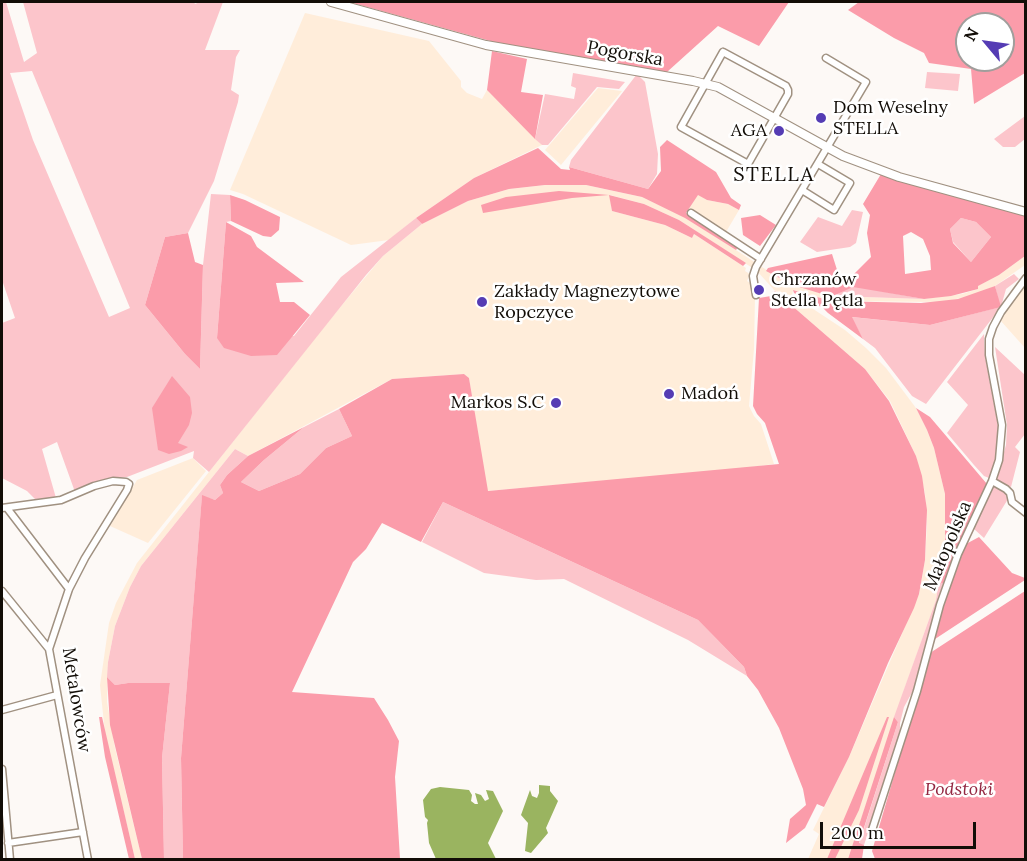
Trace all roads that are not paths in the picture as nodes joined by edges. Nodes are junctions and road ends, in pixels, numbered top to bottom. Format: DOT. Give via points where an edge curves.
graph roads {
  1 [pos="331,2"];
  2 [pos="826,58"];
  3 [pos="705,84"];
  4 [pos="774,118"];
  5 [pos="826,148"];
  6 [pos="818,164"];
  7 [pos="802,190"];
  8 [pos="1026,212"];
  9 [pos="692,213"];
  10 [pos="761,259"];
  11 [pos="1026,278"];
  12 [pos="756,295"];
  13 [pos="992,481"];
  14 [pos="4,508"];
  15 [pos="1026,513"];
  16 [pos="69,589"];
  17 [pos="2,591"];
  18 [pos="49,649"];
  19 [pos="57,695"];
  20 [pos="2,710"];
  21 [pos="2,770"];
  22 [pos="872,830"];
  23 [pos="83,832"];
  24 [pos="8,843"];
  25 [pos="10,860"];
  26 [pos="88,860"];
  1 -- 3 [label="street, Pogorska" via="486,45"];
  2 -- 5 [label="street" via="866,82"];
  3 -- 4 [label="street, Pogorska" via="718,87"];
  3 -- 4 [label="street" via="723,52 786,87 788,94"];
  3 -- 4 [label="street" via="681,127 748,164"];
  4 -- 5 [label="street, Pogorska"];
  5 -- 6 [label="street"];
  5 -- 8 [label="street, Pogorska" via="899,177"];
  6 -- 7 [label="street"];
  6 -- 7 [label="street" via="850,183 834,210"];
  7 -- 10 [label="street"];
  9 -- 10 [label="street"];
  10 -- 12 [label="street" via="753,276"];
  11 -- 13 [label="street, Małopolska" via="1001,312 989,339 1002,425"];
  13 -- 15 [label="street" via="1008,491 1012,502"];
  13 -- 22 [label="street, Małopolska" via="958,554 940,605"];
  14 -- 16 [label="street"];
  14 -- 16 [label="street, Metalowców" via="61,500 113,481 129,484"];
  16 -- 18 [label="street, Metalowców"];
  17 -- 18 [label="street"];
  18 -- 19 [label="street, Metalowców"];
  19 -- 20 [label="street"];
  19 -- 23 [label="street, Metalowców"];
  21 -- 24 [label="street"];
  23 -- 24 [label="street"];
  23 -- 26 [label="street, Metalowców"];
  24 -- 25 [label="street"];
}
